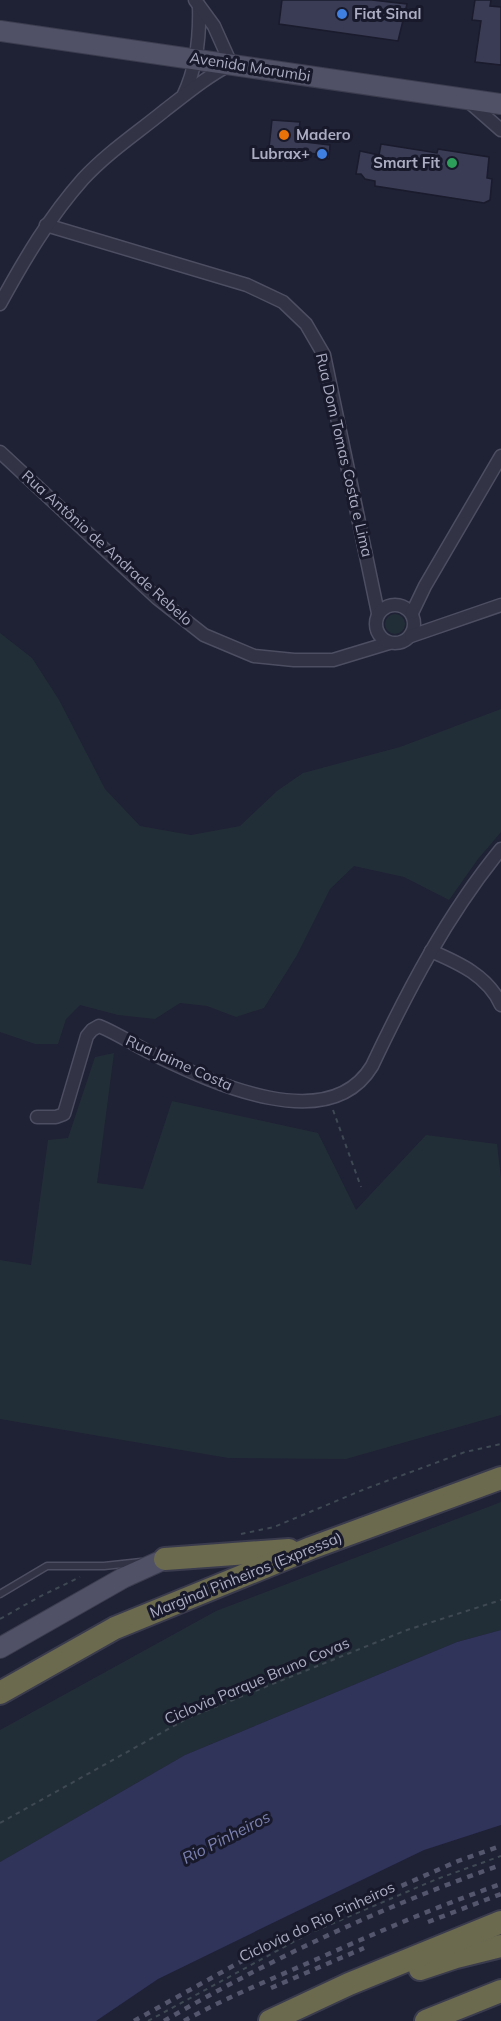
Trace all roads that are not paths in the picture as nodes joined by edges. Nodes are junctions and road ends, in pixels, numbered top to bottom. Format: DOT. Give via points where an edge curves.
graph roads {
  1 [pos="197,2"];
  2 [pos="0,31"];
  3 [pos="196,59"];
  4 [pos="231,64"];
  5 [pos="184,94"];
  6 [pos="466,98"];
  7 [pos="501,104"];
  8 [pos="501,130"];
  9 [pos="46,225"];
  10 [pos="0,304"];
  11 [pos="0,452"];
  12 [pos="501,456"];
  13 [pos="501,605"];
  14 [pos="383,609"];
  15 [pos="411,620"];
  16 [pos="376,630"];
  17 [pos="389,643"];
  18 [pos="357,653"];
  19 [pos="501,849"];
  20 [pos="431,951"];
  21 [pos="501,1005"];
  22 [pos="37,1117"];
  23 [pos="501,1478"];
  24 [pos="311,1548"];
  25 [pos="165,1559"];
  26 [pos="0,1594"];
  27 [pos="0,1648"];
  28 [pos="0,1694"];
  29 [pos="501,1922"];
  30 [pos="501,1946"];
  31 [pos="349,1984"];
  32 [pos="501,1991"];
  33 [pos="270,2021"];
  34 [pos="426,2021"];
  1 -- 3 [label="street"];
  1 -- 4 [label="street" via="219,34"];
  2 -- 3 [label="main road, Avenida Morumbi"];
  3 -- 4 [label="main road, Avenida Morumbi"];
  3 -- 5 [label="street"];
  4 -- 5 [label="street"];
  4 -- 6 [label="main road, Avenida Morumbi"];
  5 -- 9 [label="street" via="84,178"];
  6 -- 7 [label="main road, Avenida Morumbi"];
  6 -- 8 [label="street"];
  9 -- 10 [label="street"];
  9 -- 14 [label="street, Rua Dom Tomas Costa e Lima" via="247,285 283,302 306,324 324,355 372,584"];
  11 -- 18 [label="street, Rua Antônio de Andrade Rebelo" via="157,598 204,635 254,656 333,660"];
  12 -- 15 [label="street" via="425,586"];
  13 -- 15 [label="street" via="431,628"];
  14 -- 15 [label="street" via="399,605"];
  14 -- 16 [label="street"];
  15 -- 17 [label="street" via="401,643"];
  16 -- 17 [label="street"];
  16 -- 18 [label="street"];
  17 -- 18 [label="street, Rua Antônio de Andrade Rebelo"];
  19 -- 20 [label="street, Rua Jaime Costa"];
  20 -- 21 [label="street" via="482,979"];
  20 -- 22 [label="street, Rua Jaime Costa" via="366,1076 350,1090 329,1099 293,1102 244,1092 157,1056 99,1026 87,1036 64,1114"];
  23 -- 24 [label="highway, Marginal Pinheiros (Expressa)"];
  24 -- 25 [label="highway"];
  24 -- 28 [label="highway, Marginal Pinheiros (Expressa)" via="115,1628"];
  25 -- 26 [label="lane" via="104,1566 46,1566"];
  25 -- 27 [label="main road" via="123,1578"];
  29 -- 31 [label="highway"];
  30 -- 31 [label="highway" via="456,1957 374,1986"];
  31 -- 33 [label="highway"];
  32 -- 34 [label="highway"];
}
